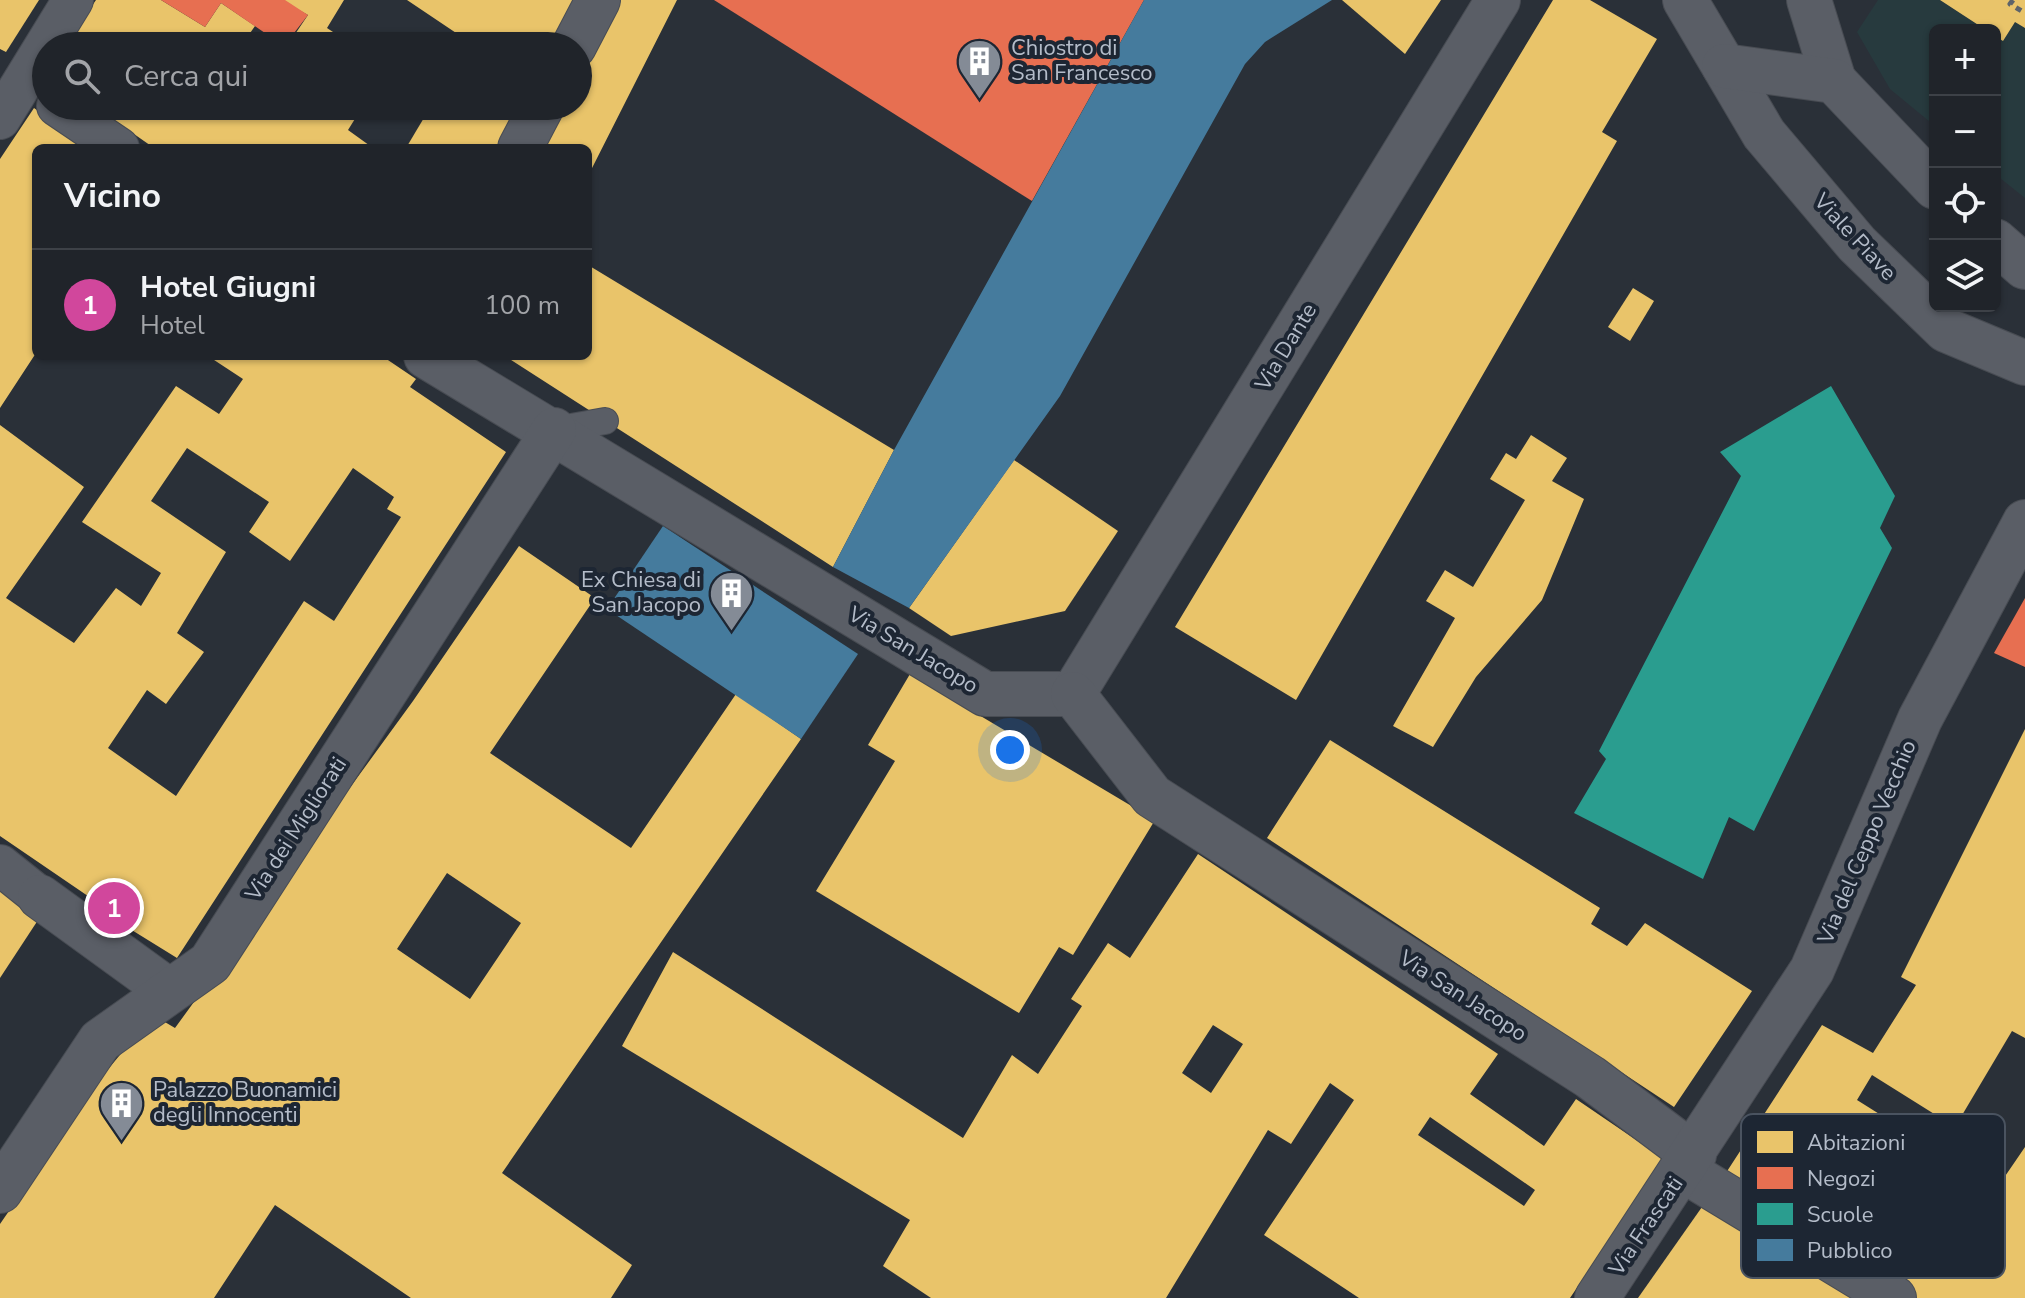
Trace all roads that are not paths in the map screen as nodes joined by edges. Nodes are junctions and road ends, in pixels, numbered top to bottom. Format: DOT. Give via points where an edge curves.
graph roads {
  1 [pos="73,0"];
  2 [pos="598,0"];
  3 [pos="1498,0"];
  4 [pos="1685,0"];
  5 [pos="1809,0"];
  6 [pos="54,32"];
  7 [pos="581,32"];
  8 [pos="1724,66"];
  9 [pos="1834,81"];
  10 [pos="23,83"];
  11 [pos="0,119"];
  12 [pos="78,120"];
  13 [pos="535,120"];
  14 [pos="113,144"];
  15 [pos="522,144"];
  16 [pos="1929,181"];
  17 [pos="2001,246"];
  18 [pos="2025,267"];
  19 [pos="433,360"];
  20 [pos="2025,363"];
  21 [pos="605,421"];
  22 [pos="554,430"];
  23 [pos="2025,522"];
  24 [pos="1073,694"];
  25 [pos="0,865"];
  26 [pos="40,897"];
  27 [pos="168,990"];
  28 [pos="1689,1162"];
  29 [pos="5,1172"];
  30 [pos="1741,1196"];
  31 [pos="1864,1278"];
  32 [pos="1597,1298"];
  33 [pos="1894,1298"];
  1 -- 6 [label="street"];
  2 -- 7 [label="street"];
  3 -- 24 [label="street, Via Dante"];
  4 -- 8 [label="street, Viale Piave"];
  5 -- 9 [label="street"];
  8 -- 9 [label="street"];
  8 -- 20 [label="street, Viale Piave" via="1764,134 1857,244 1946,330"];
  9 -- 16 [label="street"];
  10 -- 11 [label="street"];
  12 -- 14 [label="street"];
  13 -- 15 [label="street"];
  17 -- 18 [label="street"];
  19 -- 22 [label="street, Via San Jacopo"];
  21 -- 22 [label="lane"];
  22 -- 24 [label="street, Via San Jacopo" via="985,694"];
  22 -- 27 [label="street, Via dei Migliorati" via="210,963"];
  23 -- 28 [label="street, Via del Ceppo Vecchio" via="1920,719 1812,970"];
  24 -- 28 [label="street, Via San Jacopo" via="1152,796 1590,1077"];
  25 -- 26 [label="street"];
  26 -- 27 [label="street"];
  27 -- 29 [label="street, Via dei Migliorati" via="100,1041"];
  28 -- 30 [label="street, Via San Jacopo"];
  28 -- 32 [label="street, Via Frascati"];
  31 -- 33 [label="street, Via San Jacopo"];
}
